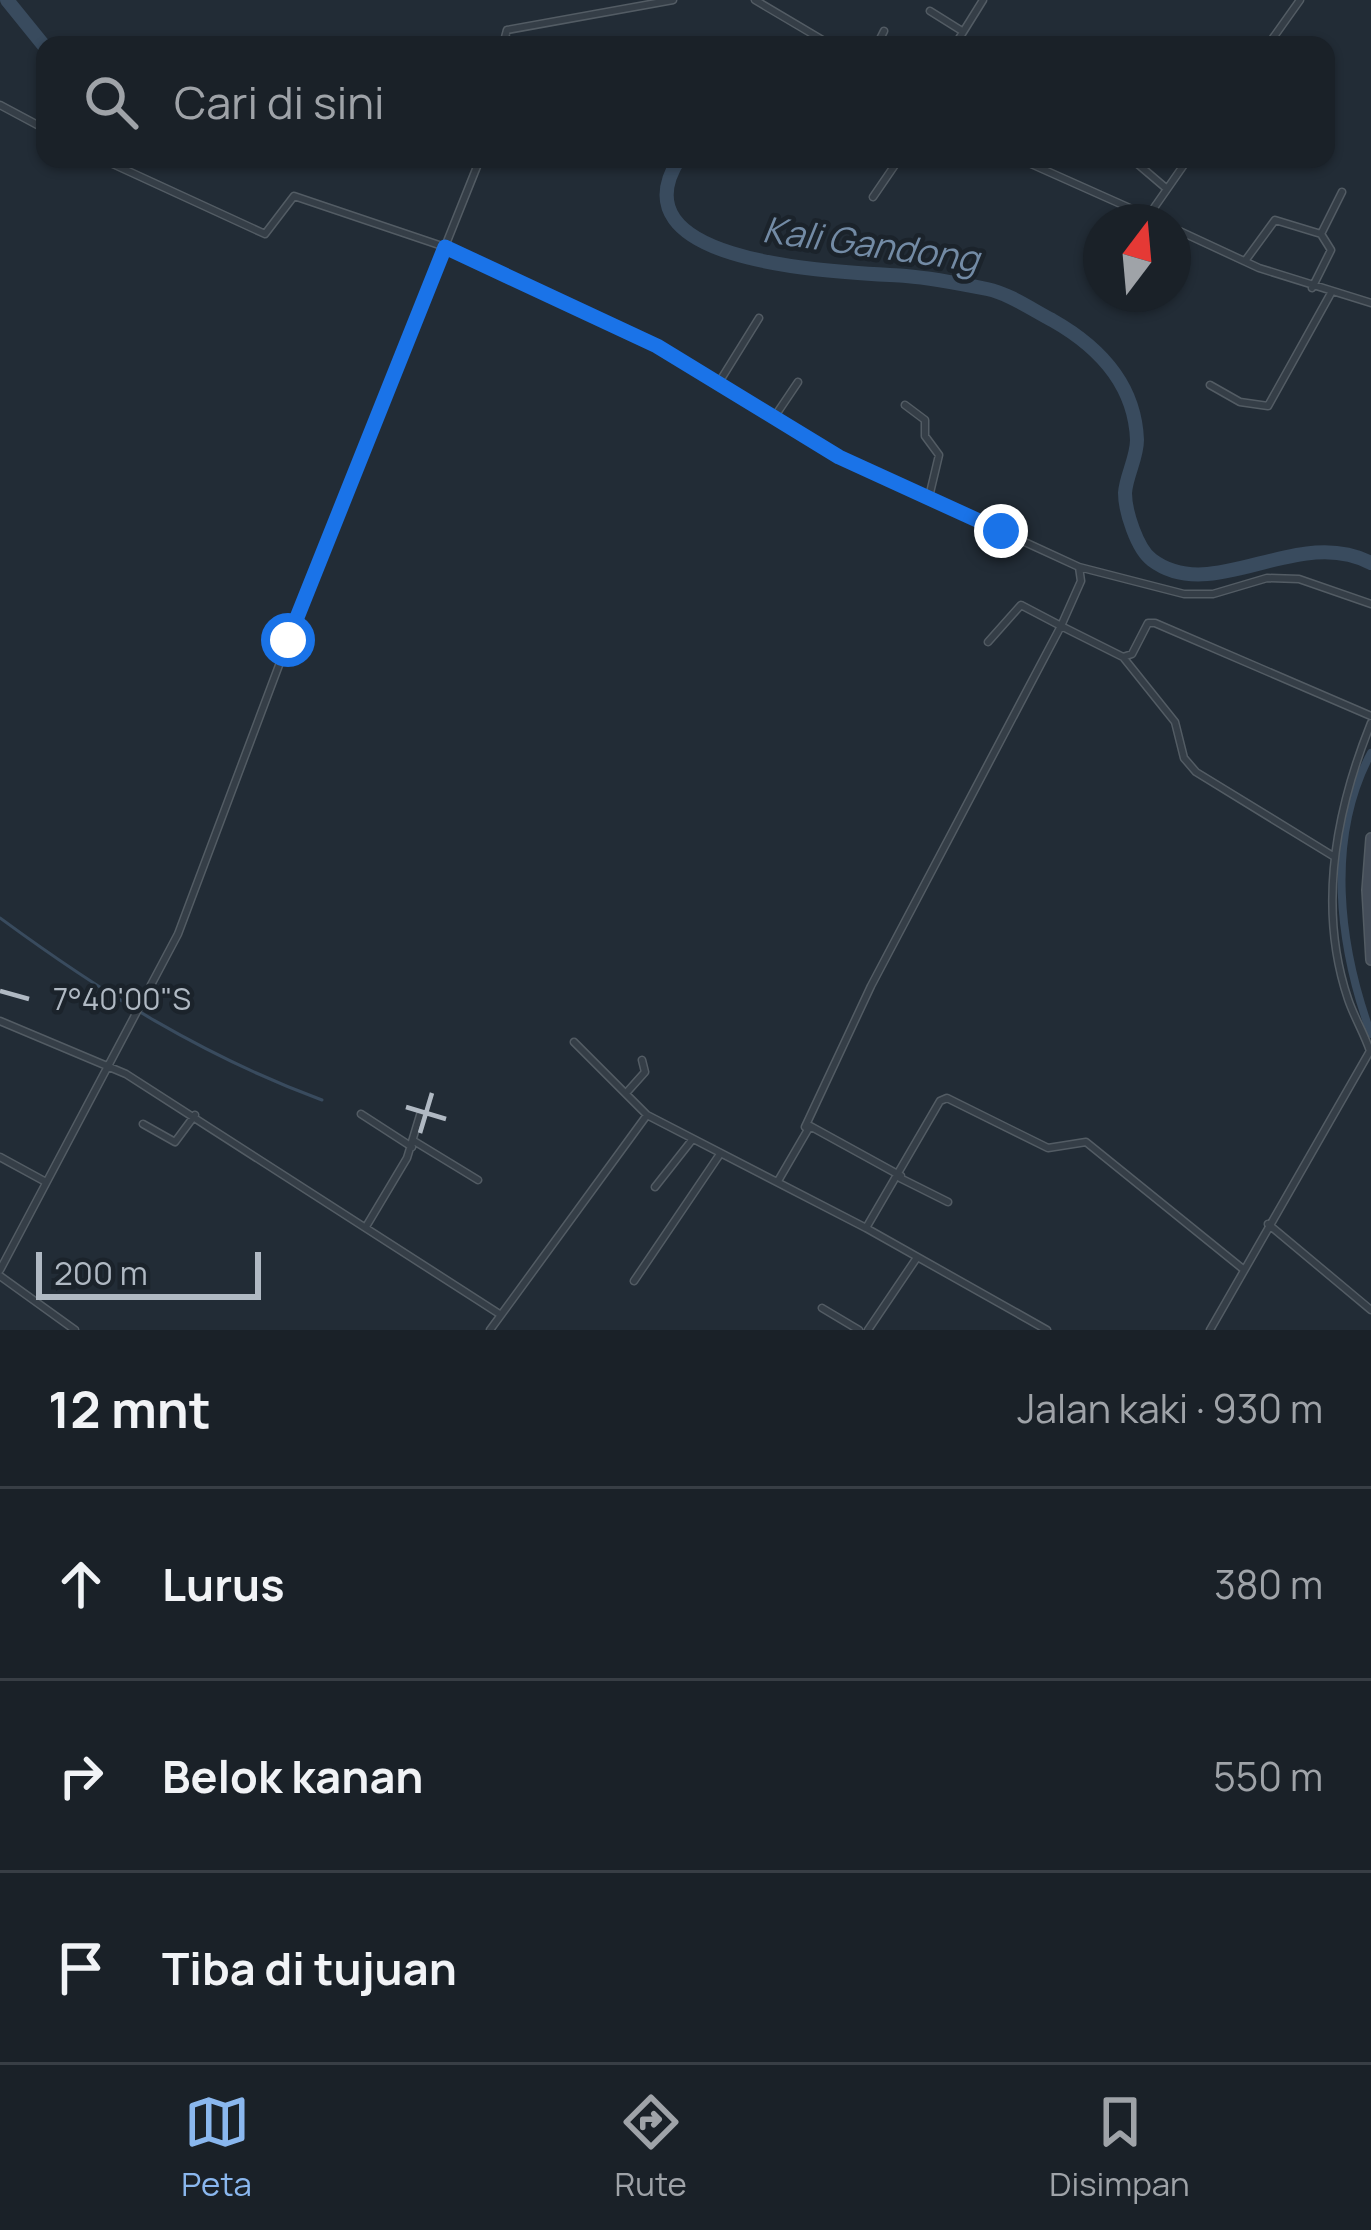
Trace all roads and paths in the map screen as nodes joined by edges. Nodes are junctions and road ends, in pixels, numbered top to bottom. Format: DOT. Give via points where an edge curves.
graph roads {
  1 [pos="673,0"];
  2 [pos="754,0"];
  3 [pos="983,0"];
  4 [pos="1300,0"];
  5 [pos="930,11"];
  6 [pos="884,31"];
  7 [pos="962,31"];
  8 [pos="506,36"];
  9 [pos="816,36"];
  10 [pos="882,36"];
  11 [pos="960,36"];
  12 [pos="1274,36"];
  13 [pos="0,105"];
  14 [pos="36,124"];
  15 [pos="122,168"];
  16 [pos="476,168"];
  17 [pos="893,168"];
  18 [pos="1037,168"];
  19 [pos="1047,168"];
  20 [pos="1142,168"];
  21 [pos="1182,168"];
  22 [pos="1045,172"];
  23 [pos="1167,189"];
  24 [pos="1342,192"];
  25 [pos="873,197"];
  26 [pos="1120,204"];
  27 [pos="1156,204"];
  28 [pos="1321,234"];
  29 [pos="1191,236"];
  30 [pos="445,247"];
  31 [pos="1245,261"];
  32 [pos="1312,287"];
  33 [pos="1331,293"];
  34 [pos="1371,303"];
  35 [pos="759,318"];
  36 [pos="797,382"];
  37 [pos="718,384"];
  38 [pos="1210,386"];
  39 [pos="905,404"];
  40 [pos="772,420"];
  41 [pos="928,497"];
  42 [pos="1079,567"];
  43 [pos="1371,604"];
  44 [pos="1060,626"];
  45 [pos="988,642"];
  46 [pos="1124,657"];
  47 [pos="1371,720"];
  48 [pos="1371,838"];
  49 [pos="1333,856"];
  50 [pos="1369,891"];
  51 [pos="1371,960"];
  52 [pos="0,1021"];
  53 [pos="574,1042"];
  54 [pos="642,1060"];
  55 [pos="110,1066"];
  56 [pos="628,1090"];
  57 [pos="361,1114"];
  58 [pos="195,1115"];
  59 [pos="420,1115"];
  60 [pos="647,1115"];
  61 [pos="143,1124"];
  62 [pos="805,1127"];
  63 [pos="692,1140"];
  64 [pos="413,1144"];
  65 [pos="720,1154"];
  66 [pos="0,1157"];
  67 [pos="900,1177"];
  68 [pos="478,1180"];
  69 [pos="44,1181"];
  70 [pos="778,1181"];
  71 [pos="655,1187"];
  72 [pos="948,1202"];
  73 [pos="1268,1224"];
  74 [pos="367,1225"];
  75 [pos="866,1228"];
  76 [pos="916,1258"];
  77 [pos="1243,1270"];
  78 [pos="0,1273"];
  79 [pos="634,1281"];
  80 [pos="822,1308"];
  81 [pos="1371,1310"];
  82 [pos="501,1315"];
  83 [pos="75,1330"];
  84 [pos="490,1330"];
  85 [pos="863,1330"];
  86 [pos="1047,1330"];
  87 [pos="1210,1330"];
  1 -- 8 [label="street"];
  2 -- 9 [label="street"];
  3 -- 7 [label="street"];
  4 -- 12 [label="street"];
  5 -- 7 [label="street"];
  6 -- 10 [label="street"];
  7 -- 11 [label="street"];
  13 -- 14 [label="street"];
  15 -- 30 [label="street" via="265,234 294,196"];
  16 -- 30 [label="street"];
  17 -- 25 [label="street"];
  18 -- 22 [label="street"];
  19 -- 22 [label="street"];
  20 -- 23 [label="street"];
  21 -- 23 [label="street"];
  22 -- 26 [label="street"];
  23 -- 27 [label="street"];
  24 -- 28 [label="street"];
  28 -- 31 [label="street" via="1275,220"];
  28 -- 32 [label="street" via="1331,250"];
  29 -- 31 [label="street"];
  30 -- 37 [label="street" via="657,346"];
  30 -- 55 [label="street" via="178,934"];
  31 -- 32 [label="street"];
  32 -- 33 [label="street"];
  33 -- 34 [label="street"];
  33 -- 38 [label="street" via="1274,401 1253,406"];
  35 -- 37 [label="street"];
  36 -- 40 [label="street"];
  37 -- 40 [label="street"];
  39 -- 41 [label="street" via="926,420 925,436 938,455"];
  40 -- 41 [label="street"];
  41 -- 42 [label="street"];
  42 -- 43 [label="street" via="1184,594 1299,579"];
  42 -- 44 [label="street" via="1082,580"];
  44 -- 45 [label="street" via="1021,605"];
  44 -- 46 [label="street"];
  44 -- 62 [label="street"];
  46 -- 47 [label="street" via="1155,623"];
  46 -- 49 [label="street" via="1175,722 1196,772"];
  47 -- 49 [label="street"];
  48 -- 50 [label="street"];
  49 -- 73 [label="street" via="1336,946 1370,1052"];
  50 -- 51 [label="street"];
  52 -- 55 [label="street"];
  53 -- 56 [label="street"];
  54 -- 56 [label="street" via="645,1072"];
  55 -- 58 [label="street"];
  55 -- 69 [label="street"];
  56 -- 60 [label="street"];
  57 -- 64 [label="street"];
  58 -- 61 [label="street" via="175,1142"];
  58 -- 74 [label="street"];
  59 -- 64 [label="street"];
  60 -- 63 [label="street"];
  60 -- 82 [label="street"];
  62 -- 67 [label="street"];
  62 -- 70 [label="street"];
  63 -- 65 [label="street"];
  63 -- 71 [label="street"];
  64 -- 68 [label="street"];
  64 -- 74 [label="street"];
  65 -- 70 [label="street"];
  65 -- 79 [label="street"];
  66 -- 69 [label="street"];
  67 -- 72 [label="street"];
  67 -- 75 [label="street"];
  67 -- 77 [label="street" via="947,1098 1048,1148 1086,1142"];
  69 -- 78 [label="street"];
  70 -- 75 [label="street"];
  73 -- 77 [label="street"];
  73 -- 81 [label="street"];
  74 -- 82 [label="street"];
  75 -- 76 [label="street"];
  76 -- 85 [label="street"];
  76 -- 86 [label="street"];
  77 -- 87 [label="street"];
  78 -- 83 [label="street"];
  80 -- 85 [label="street"];
  82 -- 84 [label="street"];
}
